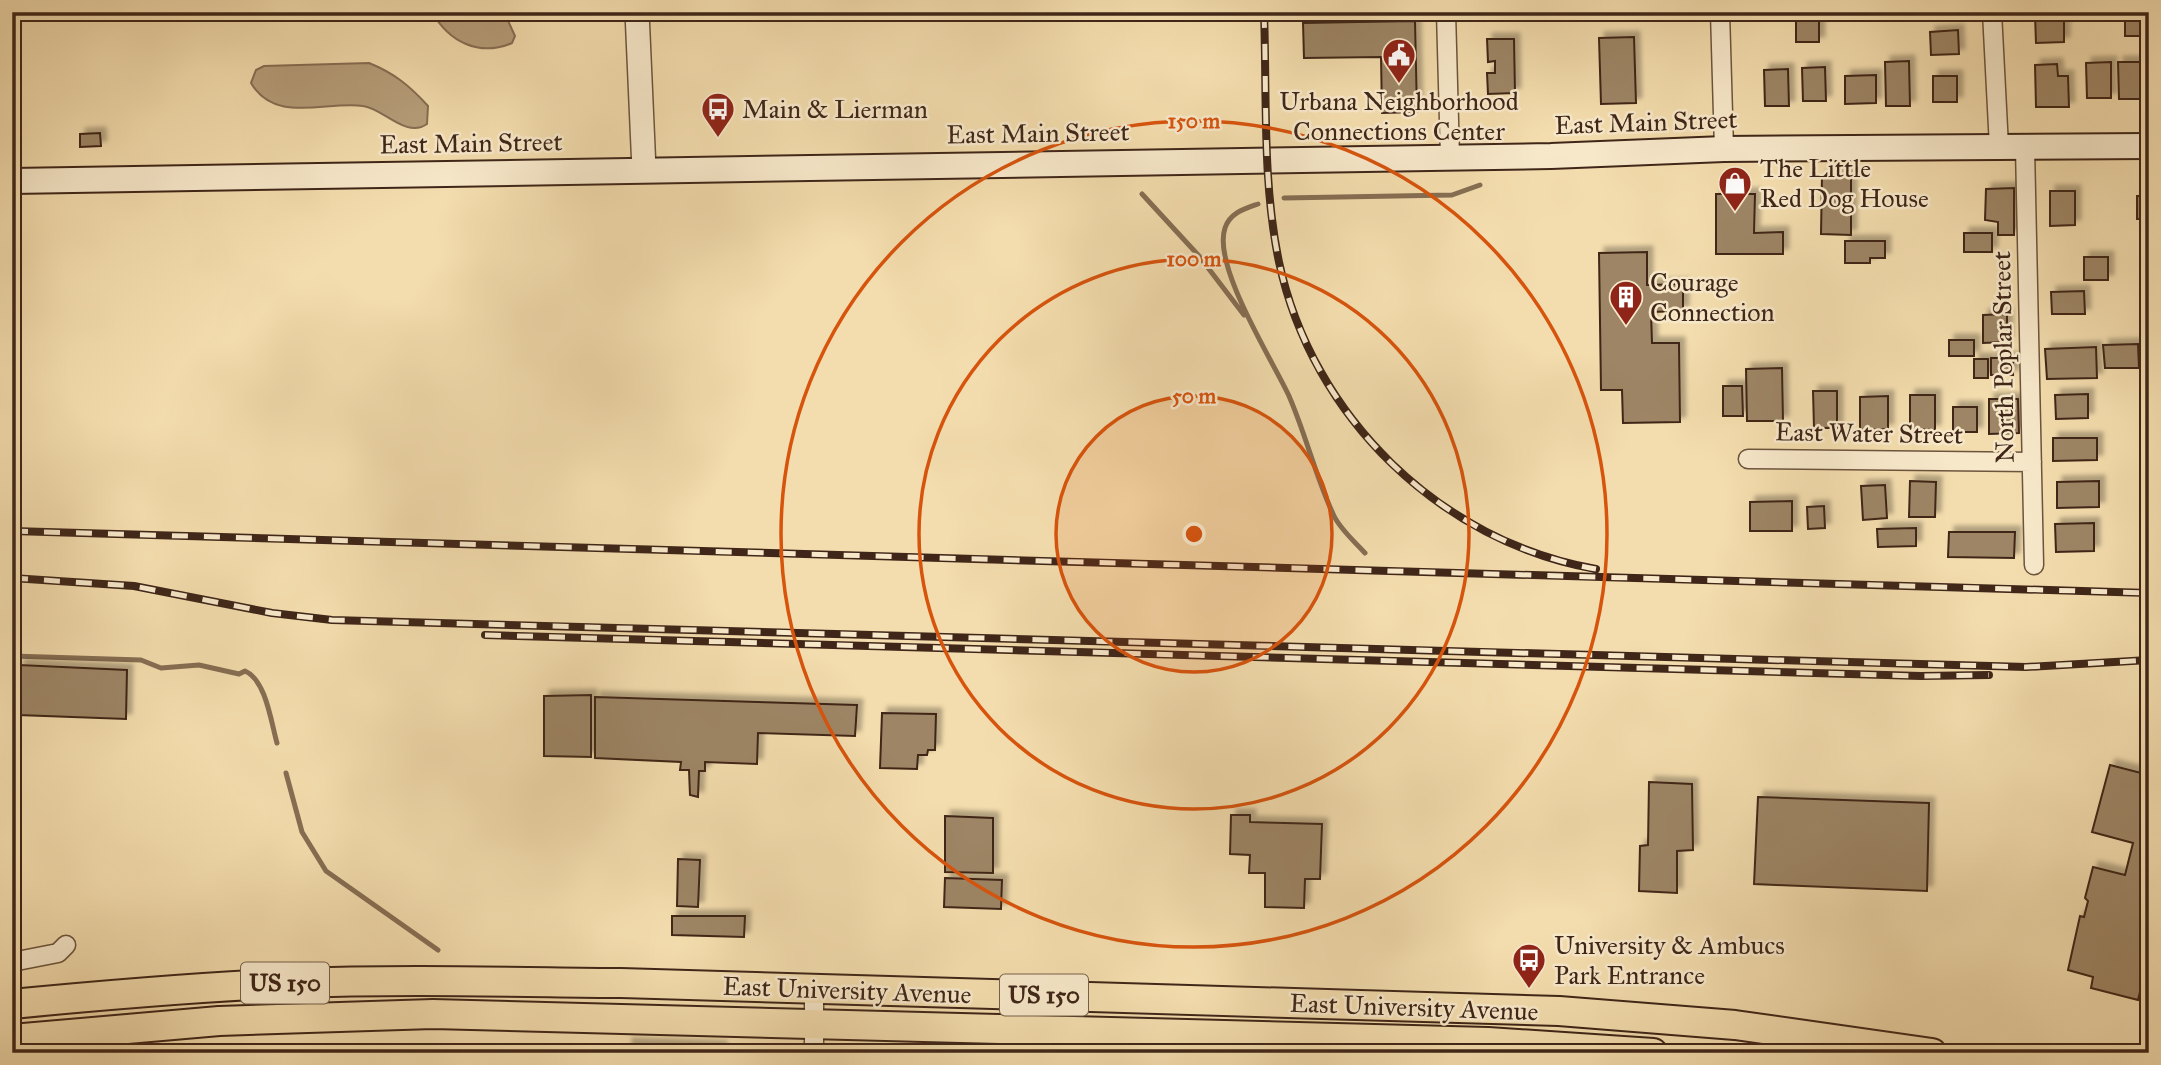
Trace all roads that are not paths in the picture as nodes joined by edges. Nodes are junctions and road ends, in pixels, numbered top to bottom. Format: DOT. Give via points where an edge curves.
graph roads {
  1 [pos="637,12"];
  2 [pos="1446,12"];
  3 [pos="1720,12"];
  4 [pos="1992,12"];
  5 [pos="2149,146"];
  6 [pos="1999,147"];
  7 [pos="2025,147"];
  8 [pos="1724,149"];
  9 [pos="1450,157"];
  10 [pos="644,170"];
  11 [pos="12,181"];
  12 [pos="1748,458"];
  13 [pos="2032,462"];
  14 [pos="2034,565"];
  15 [pos="66,945"];
  16 [pos="12,962"];
  17 [pos="814,989"];
  18 [pos="12,1004"];
  19 [pos="814,1024"];
  20 [pos="12,1039"];
  21 [pos="814,1053"];
  22 [pos="1653,1053"];
  23 [pos="1932,1053"];
  1 -- 10 [label="street"];
  2 -- 9 [label="street"];
  3 -- 8 [label="street"];
  4 -- 6 [label="street"];
  5 -- 7 [label="main road, East Main Street"];
  6 -- 7 [label="main road, East Main Street"];
  6 -- 8 [label="main road, East Main Street"];
  7 -- 13 [label="street, North Poplar Street"];
  8 -- 9 [label="main road, East Main Street"];
  9 -- 10 [label="main road, East Main Street"];
  10 -- 11 [label="main road, East Main Street"];
  12 -- 13 [label="street, East Water Street"];
  13 -- 14 [label="street, North Poplar Street"];
  15 -- 16 [label="street" via="58,953"];
  17 -- 18 [label="main road, East University Avenue / US 150" via="389,981 156,991"];
  17 -- 19 [label="street"];
  17 -- 23 [label="main road, East University Avenue / US 150" via="1559,1011 1735,1025"];
  19 -- 20 [label="main road, East University Avenue / US 150" via="384,1015 112,1028"];
  19 -- 21 [label="street"];
  19 -- 22 [label="main road, East University Avenue / US 150" via="1488,1042"];
}
